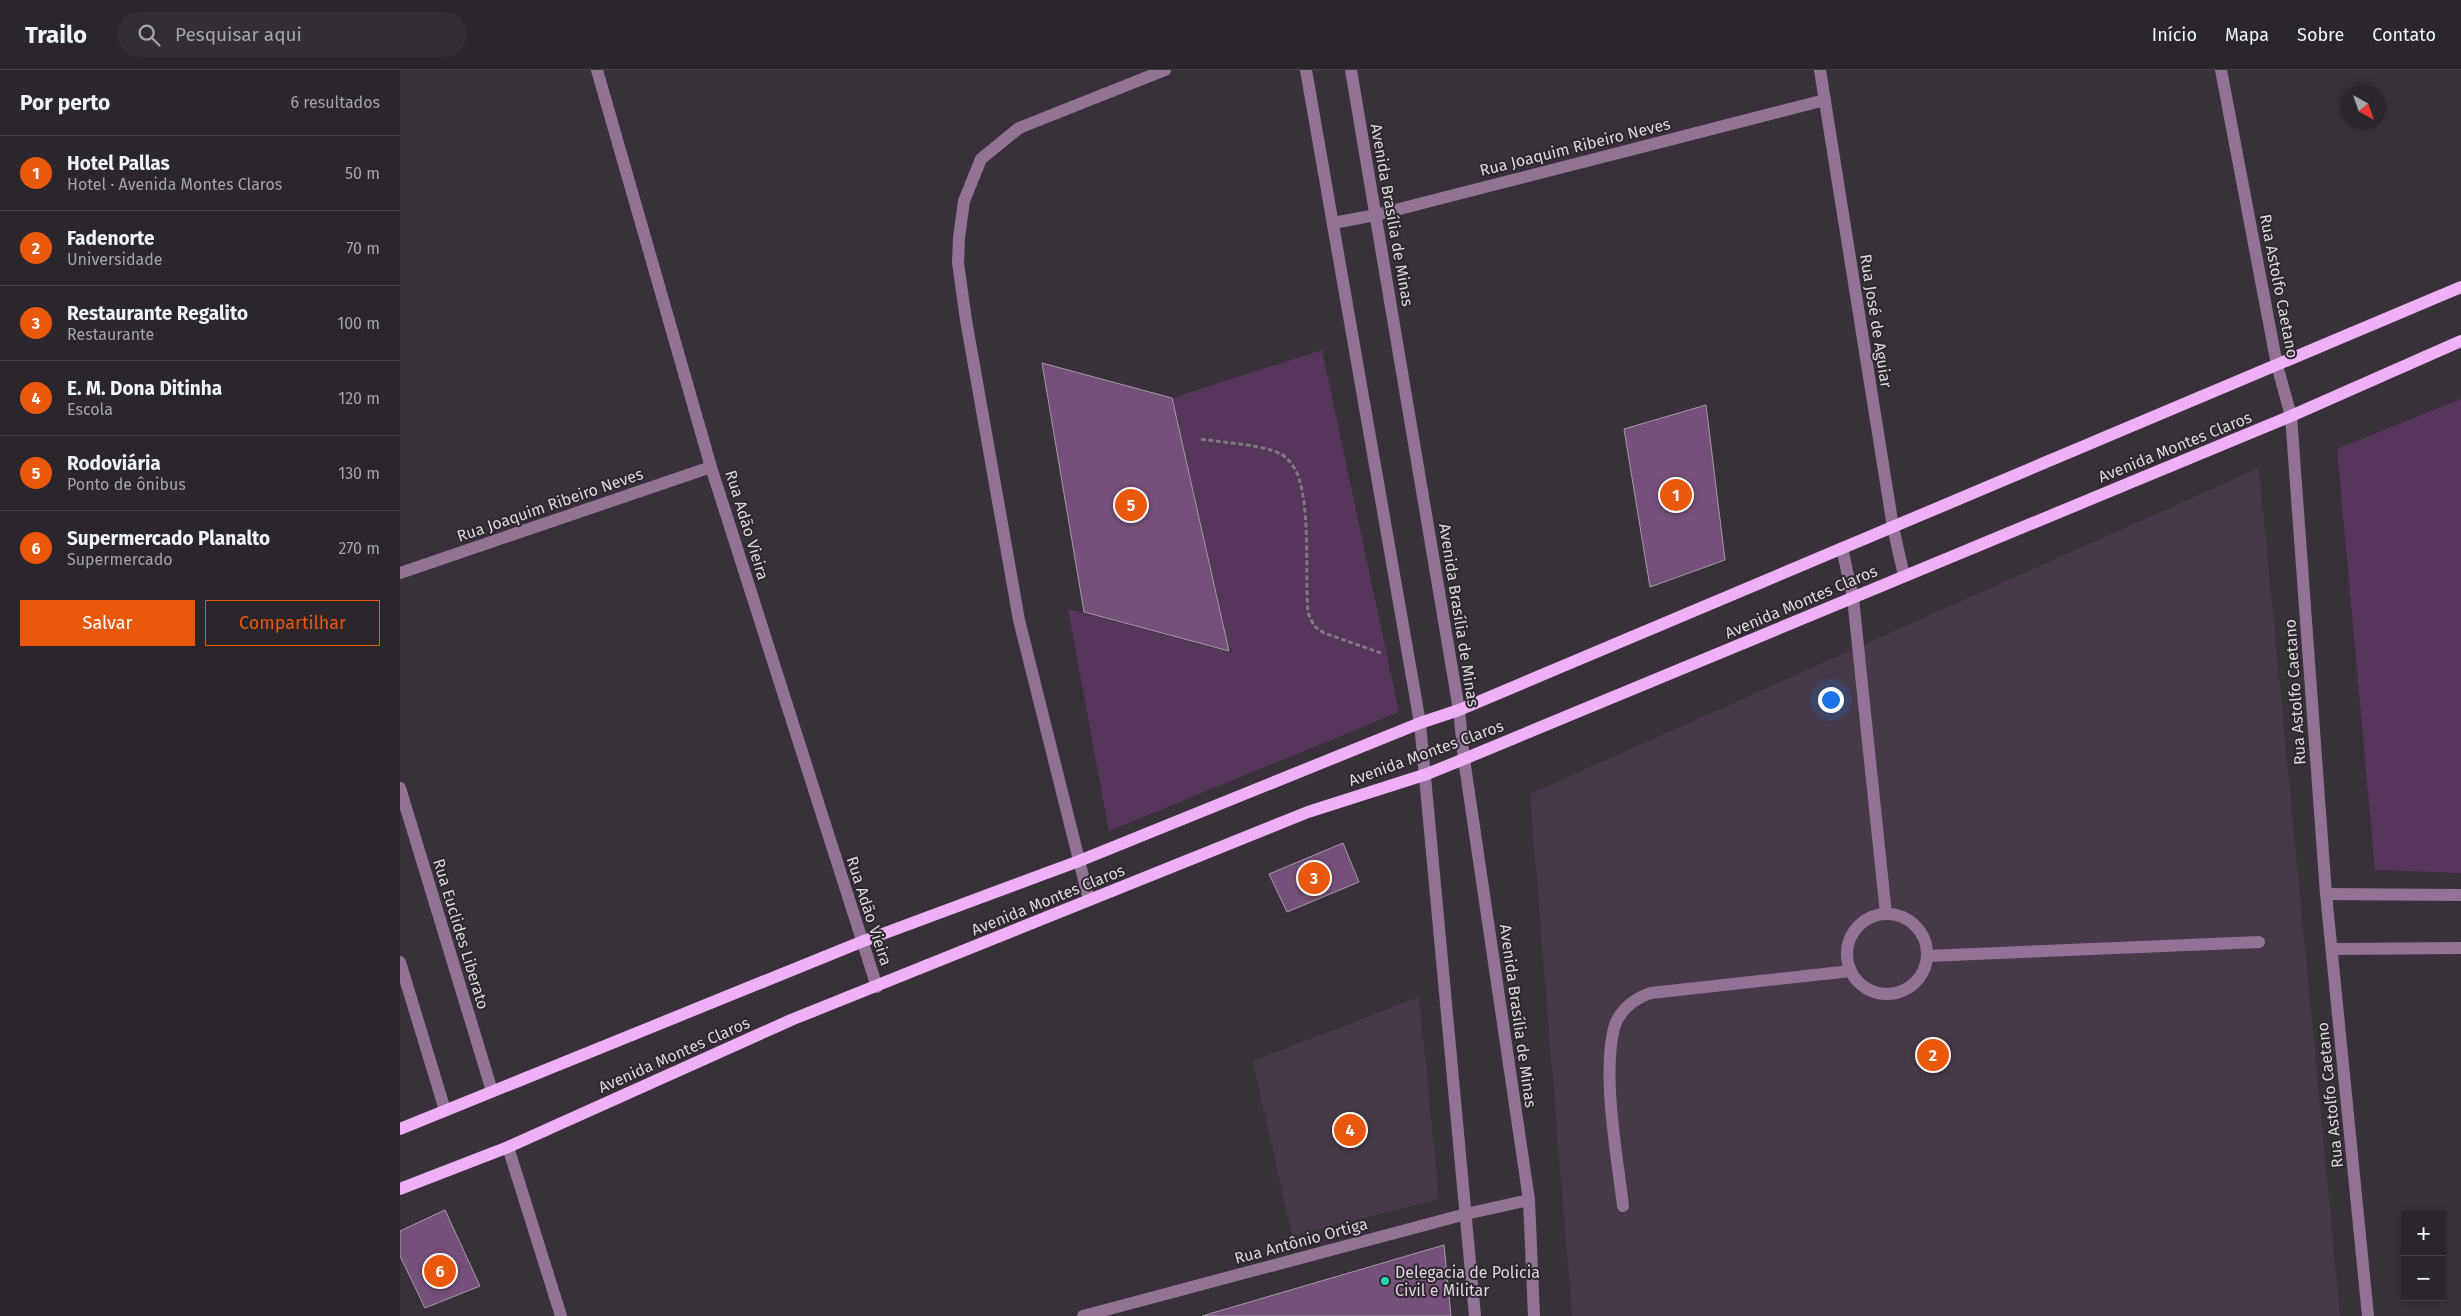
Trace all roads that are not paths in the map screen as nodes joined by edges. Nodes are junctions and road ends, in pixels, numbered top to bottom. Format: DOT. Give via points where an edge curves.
graph roads {
  1 [pos="597,70"];
  2 [pos="1165,70"];
  3 [pos="1306,70"];
  4 [pos="1351,70"];
  5 [pos="1820,70"];
  6 [pos="2221,70"];
  7 [pos="1825,100"];
  8 [pos="1376,215"];
  9 [pos="1333,223"];
  10 [pos="2461,287"];
  11 [pos="2461,341"];
  12 [pos="2277,365"];
  13 [pos="2291,416"];
  14 [pos="711,467"];
  15 [pos="1893,527"];
  16 [pos="1842,548"];
  17 [pos="400,573"];
  18 [pos="1904,576"];
  19 [pos="1853,598"];
  20 [pos="1459,710"];
  21 [pos="1420,723"];
  22 [pos="1464,759"];
  23 [pos="1427,774"];
  24 [pos="400,788"];
  25 [pos="1079,861"];
  26 [pos="2326,894"];
  27 [pos="2461,895"];
  28 [pos="1089,900"];
  29 [pos="1886,914"];
  30 [pos="861,942"];
  31 [pos="2259,942"];
  32 [pos="2332,948"];
  33 [pos="2461,948"];
  34 [pos="1928,956"];
  35 [pos="400,962"];
  36 [pos="1851,971"];
  37 [pos="877,987"];
  38 [pos="492,1090"];
  39 [pos="445,1110"];
  40 [pos="400,1129"];
  41 [pos="508,1147"];
  42 [pos="400,1189"];
  43 [pos="1529,1200"];
  44 [pos="1623,1206"];
  45 [pos="1466,1214"];
  46 [pos="561,1316"];
  47 [pos="1083,1316"];
  48 [pos="1475,1316"];
  49 [pos="1534,1316"];
  50 [pos="2368,1316"];
  1 -- 14 [label="street, Rua Adão Vieira"];
  2 -- 25 [label="street" via="1020,128 981,159 964,201 959,238 958,263 966,320 1019,620"];
  3 -- 9 [label="street"];
  4 -- 8 [label="street, Avenida Brasília de Minas"];
  5 -- 7 [label="street, Rua José de Aguiar"];
  6 -- 12 [label="street, Rua Astolfo Caetano"];
  7 -- 8 [label="street, Rua Joaquim Ribeiro Neves"];
  7 -- 15 [label="street, Rua José de Aguiar"];
  8 -- 9 [label="street, Rua Joaquim Ribeiro Neves"];
  8 -- 20 [label="street, Avenida Brasília de Minas"];
  9 -- 21 [label="street"];
  10 -- 12 [label="main road, Avenida Montes Claros"];
  11 -- 13 [label="main road, Avenida Montes Claros"];
  12 -- 13 [label="street, Rua Astolfo Caetano"];
  12 -- 15 [label="main road, Avenida Montes Claros"];
  13 -- 18 [label="main road, Avenida Montes Claros"];
  13 -- 26 [label="street, Rua Astolfo Caetano"];
  14 -- 17 [label="street, Rua Joaquim Ribeiro Neves"];
  14 -- 30 [label="street, Rua Adão Vieira"];
  15 -- 16 [label="main road, Avenida Montes Claros"];
  15 -- 18 [label="street, Rua José de Aguiar"];
  16 -- 19 [label="street"];
  16 -- 20 [label="main road, Avenida Montes Claros"];
  18 -- 19 [label="main road, Avenida Montes Claros"];
  19 -- 22 [label="main road, Avenida Montes Claros"];
  19 -- 29 [label="street"];
  20 -- 21 [label="main road, Avenida Montes Claros"];
  20 -- 22 [label="street, Avenida Brasília de Minas"];
  21 -- 23 [label="street"];
  21 -- 25 [label="main road, Avenida Montes Claros"];
  22 -- 23 [label="main road, Avenida Montes Claros"];
  22 -- 43 [label="street, Avenida Brasília de Minas"];
  23 -- 28 [label="main road, Avenida Montes Claros" via="1308,812"];
  23 -- 45 [label="street"];
  24 -- 38 [label="street, Rua Euclides Liberato"];
  25 -- 28 [label="street"];
  25 -- 30 [label="main road, Avenida Montes Claros"];
  26 -- 27 [label="street"];
  26 -- 32 [label="street, Rua Astolfo Caetano"];
  28 -- 37 [label="main road, Avenida Montes Claros"];
  29 -- 34 [label="street" via="1908,920 1923,935"];
  29 -- 36 [label="street" via="1874,916 1853,933 1848,945"];
  30 -- 37 [label="street, Rua Adão Vieira"];
  30 -- 38 [label="main road, Avenida Montes Claros"];
  31 -- 34 [label="street"];
  32 -- 33 [label="street"];
  32 -- 50 [label="street, Rua Astolfo Caetano"];
  34 -- 36 [label="street" via="1917,981 1895,993 1869,990"];
  35 -- 39 [label="street"];
  36 -- 44 [label="street" via="1651,992 1625,1008 1614,1026 1611,1051 1611,1099"];
  37 -- 41 [label="main road, Avenida Montes Claros" via="791,1020"];
  38 -- 39 [label="main road, Avenida Montes Claros"];
  39 -- 40 [label="main road, Avenida Montes Claros"];
  41 -- 42 [label="main road, Avenida Montes Claros"];
  41 -- 46 [label="street"];
  43 -- 45 [label="street, Rua Antônio Ortiga"];
  43 -- 49 [label="street, Avenida Brasília de Minas"];
  45 -- 47 [label="street, Rua Antônio Ortiga"];
  45 -- 48 [label="street"];
}
